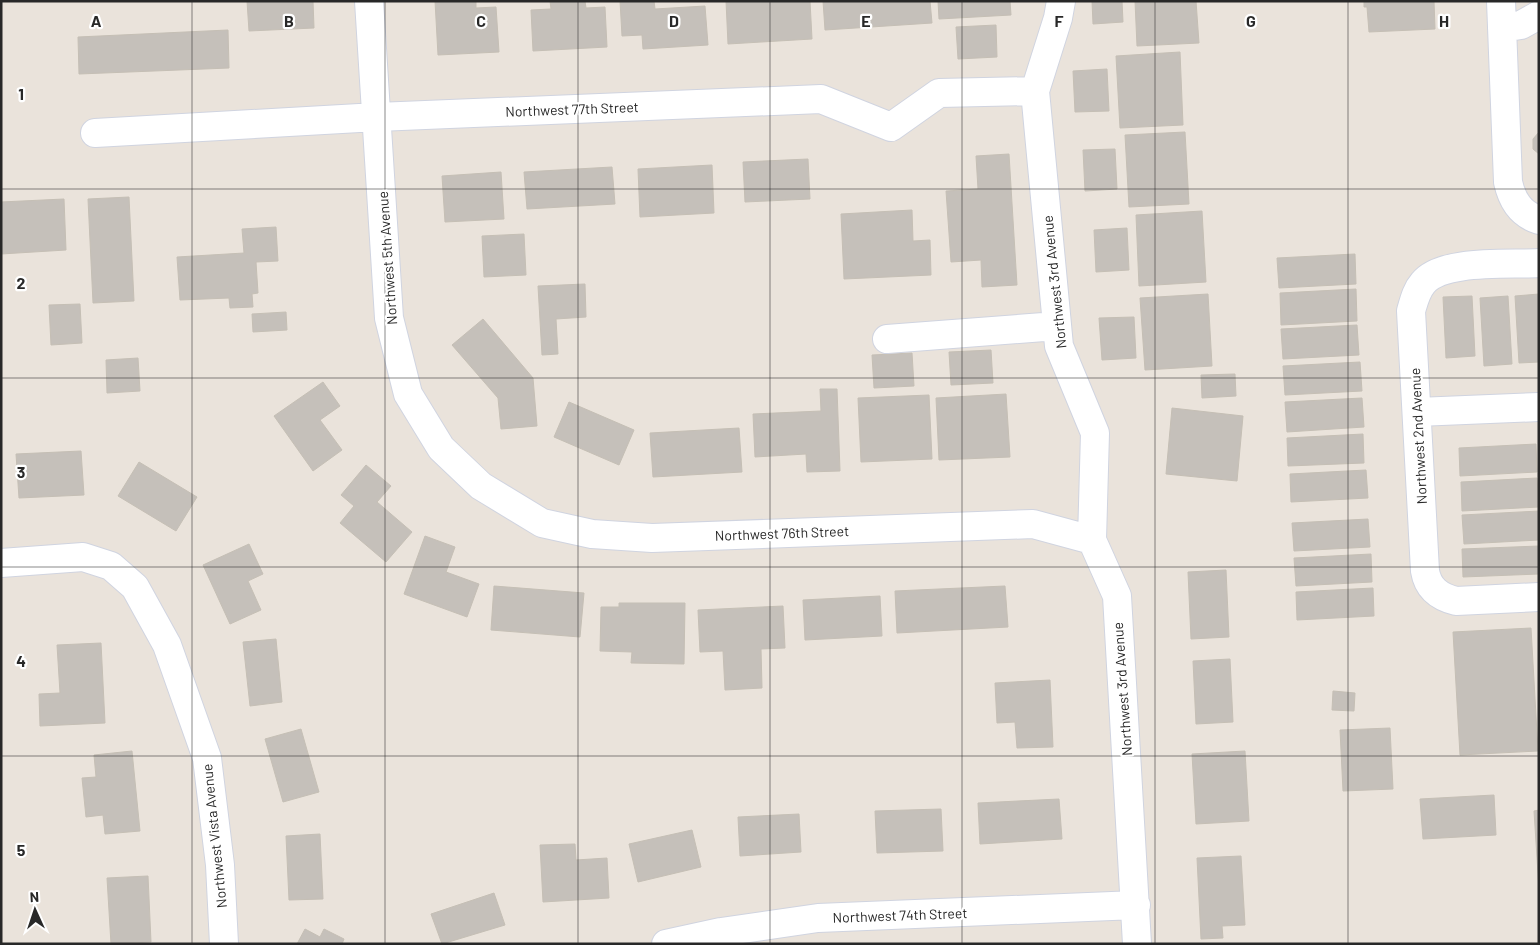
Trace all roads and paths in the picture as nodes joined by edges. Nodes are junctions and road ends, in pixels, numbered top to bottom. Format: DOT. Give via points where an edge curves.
graph roads {
  1 [pos="369,1"];
  2 [pos="1061,1"];
  3 [pos="1501,14"];
  4 [pos="1539,15"];
  5 [pos="1035,91"];
  6 [pos="377,117"];
  7 [pos="95,133"];
  8 [pos="1539,220"];
  9 [pos="1539,263"];
  10 [pos="1057,326"];
  11 [pos="887,339"];
  12 [pos="1539,407"];
  13 [pos="1417,412"];
  14 [pos="481,486"];
  15 [pos="1092,540"];
  16 [pos="1,563"];
  17 [pos="1539,597"];
  18 [pos="1136,905"];
  19 [pos="721,938"];
  20 [pos="224,944"];
  21 [pos="666,944"];
  22 [pos="1137,944"];
  1 -- 6 [label="street, Northwest 5th Avenue"];
  2 -- 5 [label="street, Northwest 3rd Avenue"];
  3 -- 4 [label="street" via="1521,25"];
  3 -- 8 [label="street" via="1508,182 1517,205 1525,214"];
  5 -- 6 [label="street, Northwest 77th Street" via="939,93 891,127 821,99"];
  5 -- 10 [label="street, Northwest 3rd Avenue"];
  6 -- 7 [label="street, Northwest 77th Street"];
  6 -- 14 [label="street, Northwest 5th Avenue" via="389,318 408,394 441,448"];
  9 -- 13 [label="street, Northwest 2nd Avenue" via="1454,268 1437,272 1423,282 1411,311"];
  10 -- 11 [label="street"];
  10 -- 15 [label="street, Northwest 3rd Avenue" via="1059,346 1095,433"];
  12 -- 13 [label="street"];
  13 -- 17 [label="street, Northwest 2nd Avenue" via="1428,582 1444,598 1456,601"];
  14 -- 15 [label="street, Northwest 76th Street" via="542,523 592,534 652,538 1033,524"];
  15 -- 18 [label="street, Northwest 3rd Avenue" via="1117,596"];
  16 -- 20 [label="street, Northwest Vista Avenue" via="83,556 111,566 135,588 167,645 207,758 220,865"];
  18 -- 19 [label="street, Northwest 74th Street" via="818,918"];
  18 -- 22 [label="street, Northwest 3rd Avenue"];
  19 -- 21 [label="street, Northwest 74th Street"];
}
